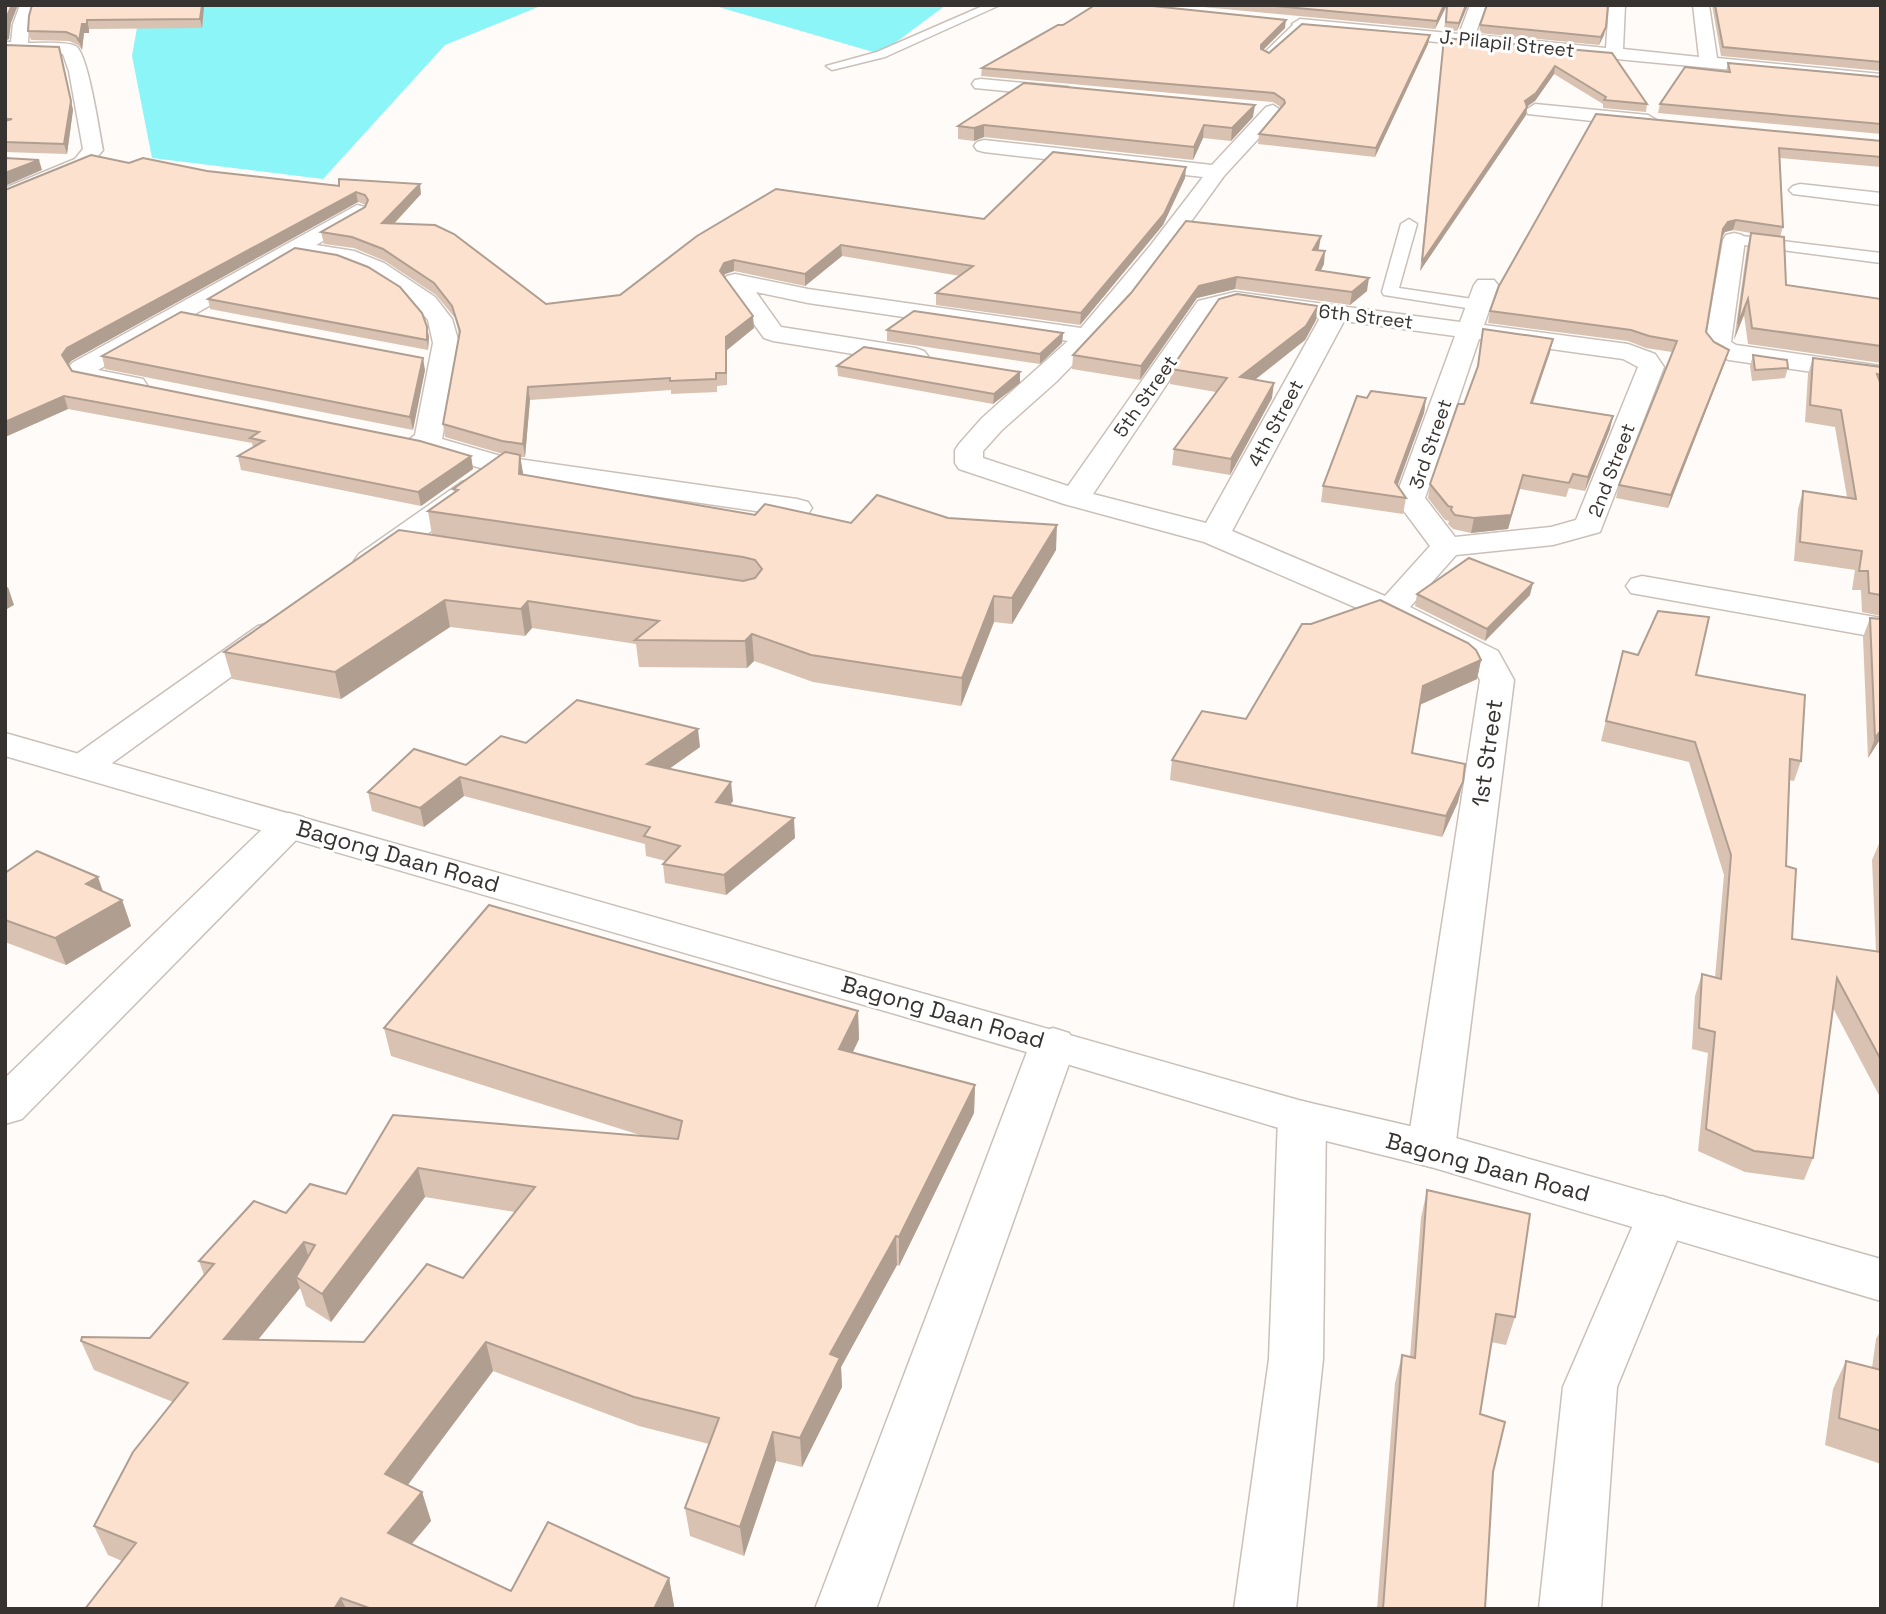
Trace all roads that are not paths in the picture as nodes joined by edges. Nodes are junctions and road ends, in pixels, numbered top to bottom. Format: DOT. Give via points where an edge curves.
graph roads {
  1 [pos="28,5"];
  2 [pos="995,5"];
  3 [pos="1318,5"];
  4 [pos="1478,5"];
  5 [pos="1618,5"];
  6 [pos="1701,5"];
  7 [pos="13,24"];
  8 [pos="1298,24"];
  9 [pos="1465,38"];
  10 [pos="12,47"];
  11 [pos="1614,54"];
  12 [pos="1268,55"];
  13 [pos="1709,63"];
  14 [pos="832,66"];
  15 [pos="54,71"];
  16 [pos="78,71"];
  17 [pos="1881,79"];
  18 [pos="981,84"];
  19 [pos="1092,94"];
  20 [pos="1245,109"];
  21 [pos="1535,110"];
  22 [pos="1673,123"];
  23 [pos="984,146"];
  24 [pos="31,161"];
  25 [pos="82,163"];
  26 [pos="1217,172"];
  27 [pos="1800,190"];
  28 [pos="5,196"];
  29 [pos="1881,199"];
  30 [pos="357,212"];
  31 [pos="1409,223"];
  32 [pos="1734,240"];
  33 [pos="294,248"];
  34 [pos="1881,258"];
  35 [pos="1221,301"];
  36 [pos="1479,307"];
  37 [pos="1336,312"];
  38 [pos="183,313"];
  39 [pos="210,318"];
  40 [pos="1087,336"];
  41 [pos="414,357"];
  42 [pos="1646,359"];
  43 [pos="943,360"];
  44 [pos="441,363"];
  45 [pos="1021,372"];
  46 [pos="1881,374"];
  47 [pos="1047,376"];
  48 [pos="167,392"];
  49 [pos="502,466"];
  50 [pos="1075,498"];
  51 [pos="797,508"];
  52 [pos="1215,535"];
  53 [pos="397,542"];
  54 [pos="1447,547"];
  55 [pos="437,548"];
  56 [pos="341,582"];
  57 [pos="1642,586"];
  58 [pos="1390,610"];
  59 [pos="296,614"];
  60 [pos="1881,628"];
  61 [pos="5,744"];
  62 [pos="84,766"];
  63 [pos="289,825"];
  64 [pos="1053,1044"];
  65 [pos="5,1107"];
  66 [pos="1302,1118"];
  67 [pos="1431,1149"];
  68 [pos="1662,1216"];
  69 [pos="1881,1280"];
  70 [pos="845,1609"];
  71 [pos="1265,1609"];
  72 [pos="1570,1609"];
  1 -- 7 [label="street"];
  2 -- 14 [label="lane" via="881,55"];
  3 -- 8 [label="street"];
  4 -- 9 [label="street"];
  5 -- 11 [label="street"];
  6 -- 13 [label="street"];
  7 -- 10 [label="street"];
  8 -- 9 [label="street, J. Pilapil Street"];
  8 -- 12 [label="lane"];
  9 -- 11 [label="street, J. Pilapil Street"];
  10 -- 16 [label="street" via="70,50"];
  11 -- 13 [label="street, J. Pilapil Street"];
  13 -- 17 [label="street, J. Pilapil Street"];
  15 -- 16 [label="street"];
  16 -- 25 [label="street" via="93,150"];
  18 -- 19 [label="street"];
  20 -- 26 [label="street" via="1273,111"];
  21 -- 22 [label="street"];
  23 -- 26 [label="street"];
  24 -- 25 [label="street"];
  25 -- 28 [label="street"];
  26 -- 40 [label="street"];
  27 -- 29 [label="street"];
  30 -- 33 [label="street"];
  31 -- 36 [label="lane" via="1390,292"];
  32 -- 34 [label="lane"];
  32 -- 46 [label="street" via="1718,345 1729,352"];
  33 -- 38 [label="street"];
  33 -- 44 [label="street" via="346,256 407,287 440,319 446,343"];
  35 -- 37 [label="street, 6th Street"];
  35 -- 50 [label="street, 5th Street" via="1207,306"];
  36 -- 37 [label="street, 6th Street"];
  36 -- 42 [label="street, 6th Street"];
  36 -- 54 [label="street, 3rd Street" via="1410,499"];
  37 -- 52 [label="street, 4th Street"];
  38 -- 39 [label="street"];
  38 -- 48 [label="street" via="81,369 85,375"];
  40 -- 43 [label="street" via="808,296 735,281 773,333"];
  40 -- 47 [label="street"];
  41 -- 44 [label="street"];
  42 -- 54 [label="street, 2nd Street" via="1651,367 1589,526 1553,536"];
  44 -- 49 [label="street" via="413,441"];
  45 -- 47 [label="street"];
  47 -- 50 [label="street, 1st Street" via="969,450 969,463"];
  49 -- 51 [label="street"];
  49 -- 53 [label="street"];
  50 -- 52 [label="street, 1st Street"];
  52 -- 58 [label="street, 1st Street"];
  53 -- 55 [label="street"];
  53 -- 56 [label="street"];
  54 -- 58 [label="street"];
  57 -- 60 [label="street"];
  58 -- 67 [label="street, 1st Street" via="1486,658 1497,680"];
  59 -- 62 [label="street"];
  61 -- 62 [label="street, Bagong Daan Road"];
  62 -- 63 [label="street, Bagong Daan Road"];
  63 -- 64 [label="street, Bagong Daan Road"];
  63 -- 65 [label="street"];
  64 -- 66 [label="street, Bagong Daan Road"];
  64 -- 70 [label="street"];
  66 -- 67 [label="street, Bagong Daan Road"];
  66 -- 71 [label="street" via="1296,1359"];
  67 -- 68 [label="street, Bagong Daan Road"];
  68 -- 69 [label="street, Bagong Daan Road"];
  68 -- 72 [label="street" via="1590,1387"];
}
